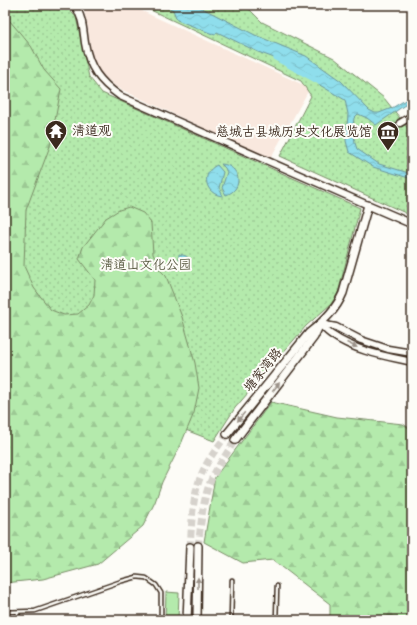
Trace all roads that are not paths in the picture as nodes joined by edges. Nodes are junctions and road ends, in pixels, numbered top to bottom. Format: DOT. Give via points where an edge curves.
graph roads {
  1 [pos="74,5"];
  2 [pos="83,5"];
  3 [pos="79,11"];
  4 [pos="412,116"];
  5 [pos="400,123"];
  6 [pos="368,204"];
  7 [pos="412,224"];
  8 [pos="320,324"];
  9 [pos="412,353"];
  10 [pos="412,362"];
  11 [pos="227,434"];
  12 [pos="235,440"];
  13 [pos="198,546"];
  14 [pos="190,547"];
  15 [pos="232,580"];
  16 [pos="277,586"];
  17 [pos="5,612"];
  18 [pos="18,613"];
  19 [pos="18,620"];
  20 [pos="160,620"];
  21 [pos="187,620"];
  22 [pos="197,620"];
  23 [pos="231,620"];
  24 [pos="276,620"];
  1 -- 3 [label="street"];
  2 -- 3 [label="street"];
  3 -- 6 [label="street" via="91,64 103,83 120,96"];
  4 -- 5 [label="street"];
  6 -- 7 [label="main road"];
  6 -- 8 [label="main road, 塘家湾路" via="344,293 337,306"];
  8 -- 9 [label="street" via="336,328 361,340"];
  8 -- 10 [label="street, one-way" via="331,335 356,347"];
  8 -- 11 [label="main road, 塘家湾路, one-way" via="309,333"];
  12 -- 8 [label="main road, 塘家湾路, one-way" via="314,337"];
  22 -- 13 [label="main road, one-way"];
  14 -- 21 [label="main road"];
  15 -- 23 [label="lane"];
  16 -- 24 [label="lane"];
  17 -- 18 [label="lane"];
  18 -- 19 [label="lane"];
  18 -- 20 [label="lane" via="35,611 137,577 146,578 156,585 161,593"];
}
